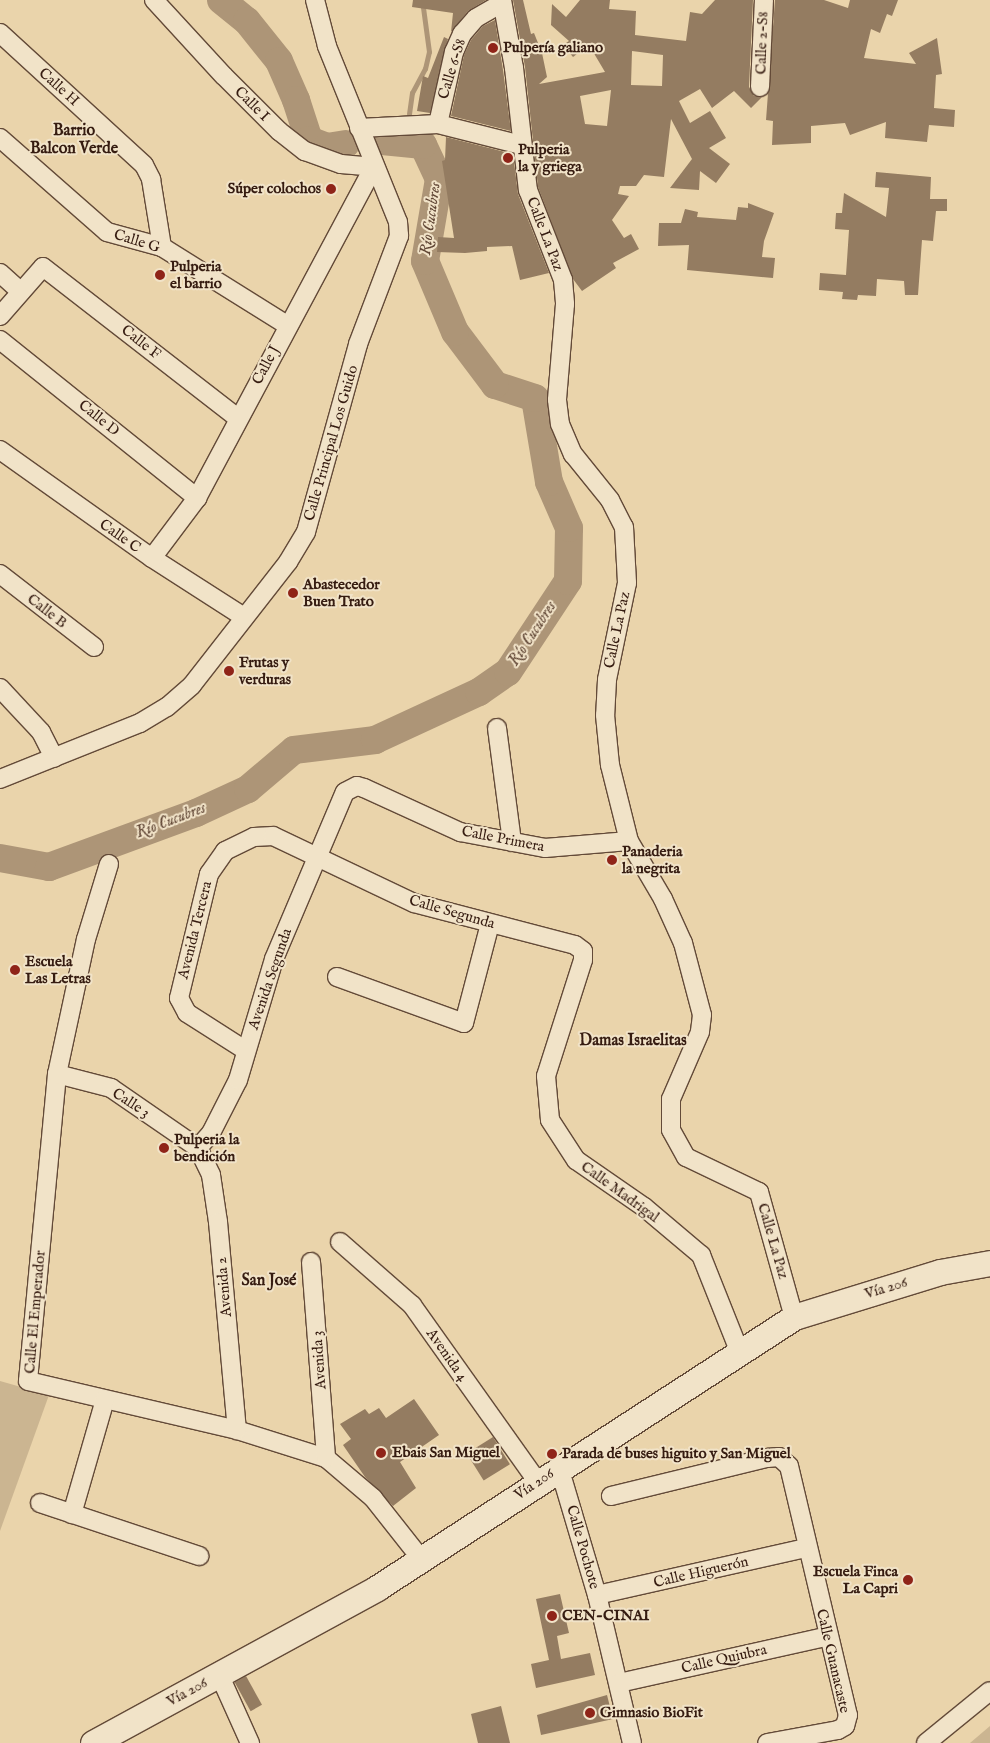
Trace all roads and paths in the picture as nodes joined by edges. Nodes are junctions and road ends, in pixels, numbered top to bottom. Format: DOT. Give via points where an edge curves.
graph roads {
  1 [pos="154,0"];
  2 [pos="315,0"];
  3 [pos="764,0"];
  4 [pos="502,1"];
  5 [pos="0,33"];
  6 [pos="760,87"];
  7 [pos="438,124"];
  8 [pos="359,128"];
  9 [pos="0,138"];
  10 [pos="521,144"];
  11 [pos="374,167"];
  12 [pos="162,247"];
  13 [pos="0,273"];
  14 [pos="21,292"];
  15 [pos="0,316"];
  16 [pos="287,325"];
  17 [pos="0,340"];
  18 [pos="238,418"];
  19 [pos="0,450"];
  20 [pos="197,498"];
  21 [pos="152,558"];
  22 [pos="0,574"];
  23 [pos="244,617"];
  24 [pos="94,647"];
  25 [pos="0,688"];
  26 [pos="497,728"];
  27 [pos="54,758"];
  28 [pos="0,779"];
  29 [pos="357,786"];
  30 [pos="629,841"];
  31 [pos="512,842"];
  32 [pos="319,856"];
  33 [pos="109,864"];
  34 [pos="490,924"];
  35 [pos="583,960"];
  36 [pos="337,977"];
  37 [pos="245,1050"];
  38 [pos="57,1074"];
  39 [pos="198,1148"];
  40 [pos="340,1242"];
  41 [pos="311,1262"];
  42 [pos="990,1264"];
  43 [pos="794,1317"];
  44 [pos="740,1353"];
  45 [pos="105,1400"];
  46 [pos="237,1430"];
  47 [pos="326,1458"];
  48 [pos="559,1467"];
  49 [pos="538,1482"];
  50 [pos="611,1496"];
  51 [pos="40,1503"];
  52 [pos="72,1514"];
  53 [pos="806,1548"];
  54 [pos="199,1556"];
  55 [pos="422,1560"];
  56 [pos="597,1595"];
  57 [pos="828,1636"];
  58 [pos="219,1674"];
  59 [pos="619,1683"];
  60 [pos="990,1690"];
  61 [pos="93,1743"];
  62 [pos="250,1743"];
  63 [pos="632,1743"];
  64 [pos="767,1743"];
  65 [pos="926,1743"];
  1 -- 11 [label="street, Calle I" via="279,131 305,151 341,164"];
  2 -- 8 [label="street, Calle Principal Los Guido" via="327,46"];
  3 -- 6 [label="street, Calle 2-S8"];
  4 -- 7 [label="street, Calle 6-S8" via="476,18 462,34 452,60"];
  4 -- 10 [label="street, Calle La Paz" via="514,68"];
  5 -- 12 [label="street, Calle H" via="144,165 151,179"];
  7 -- 8 [label="street"];
  7 -- 10 [label="street"];
  8 -- 11 [label="street, Calle Principal Los Guido"];
  9 -- 12 [label="street, Calle G" via="107,232"];
  10 -- 30 [label="street, Calle La Paz" via="530,194 562,280 565,304 557,400 560,424 573,454 610,500 624,527 627,583 613,638 605,715 610,765"];
  11 -- 16 [label="street, Calle J"];
  11 -- 23 [label="street, Calle Principal Los Guido" via="398,222 399,236 358,344 306,532 288,562"];
  12 -- 16 [label="street, Calle G"];
  13 -- 14 [label="street"];
  14 -- 15 [label="street"];
  14 -- 18 [label="street, Calle F" via="43,267"];
  16 -- 18 [label="street, Calle J"];
  17 -- 20 [label="street, Calle D"];
  18 -- 20 [label="street, Calle J"];
  19 -- 21 [label="street, Calle C"];
  20 -- 21 [label="street, Calle J"];
  21 -- 23 [label="street, Calle C"];
  22 -- 24 [label="street, Calle B"];
  23 -- 27 [label="street, Calle Principal Los Guido" via="192,685 166,707 140,723"];
  25 -- 27 [label="street" via="42,732"];
  26 -- 31 [label="street"];
  27 -- 28 [label="street, Calle Principal Los Guido"];
  29 -- 31 [label="street, Calle Primera" via="460,832"];
  29 -- 32 [label="street, Avenida Segunda" via="345,792"];
  30 -- 31 [label="street, Calle Primera" via="563,848"];
  30 -- 43 [label="street, Calle La Paz" via="663,899 683,943 702,1015 700,1032 671,1098 671,1130 686,1158 759,1192"];
  32 -- 34 [label="street, Calle Segunda" via="414,903"];
  32 -- 37 [label="street, Avenida Segunda" via="274,959"];
  32 -- 37 [label="street, Avenida Tercera" via="273,836 254,837 225,851 209,874 180,1005"];
  33 -- 38 [label="street, Calle El Emperador" via="86,939"];
  34 -- 35 [label="street, Calle Segunda" via="575,945 583,951"];
  34 -- 36 [label="street" via="464,1023"];
  35 -- 44 [label="street, Calle Madrigal" via="546,1076 550,1120 576,1160 644,1207 701,1255"];
  37 -- 39 [label="street, Avenida Segunda" via="238,1080 210,1133"];
  38 -- 39 [label="street, Calle 3" via="110,1088"];
  38 -- 45 [label="street, Calle El Emperador" via="28,1381"];
  39 -- 46 [label="street, Avenida 2" via="210,1175 218,1222"];
  40 -- 49 [label="street, Avenida 4" via="412,1305"];
  41 -- 47 [label="street, Avenida 3"];
  42 -- 43 [label="main road, Vía 206" via="940,1272"];
  43 -- 44 [label="main road, Vía 206"];
  44 -- 48 [label="main road, Vía 206"];
  45 -- 46 [label="street, Calle El Emperador"];
  45 -- 52 [label="street"];
  46 -- 47 [label="street, Calle El Emperador"];
  47 -- 55 [label="street, Calle El Emperador" via="373,1498"];
  48 -- 49 [label="main road, Vía 206"];
  48 -- 56 [label="street, Calle Pochote"];
  49 -- 55 [label="main road, Vía 206"];
  50 -- 53 [label="street, Calle Guanacaste" via="779,1457 789,1466"];
  51 -- 52 [label="street"];
  52 -- 54 [label="street"];
  53 -- 56 [label="street, Calle Higuerón"];
  53 -- 57 [label="street, Calle Guanacaste"];
  55 -- 58 [label="main road, Vía 206"];
  56 -- 59 [label="street, Calle Pochote"];
  57 -- 59 [label="street, Calle Quiubra"];
  57 -- 64 [label="street, Calle Guanacaste" via="848,1715 845,1726"];
  58 -- 61 [label="main road, Vía 206"];
  58 -- 62 [label="street"];
  59 -- 63 [label="street, Calle Pochote"];
  60 -- 65 [label="street"];
}
